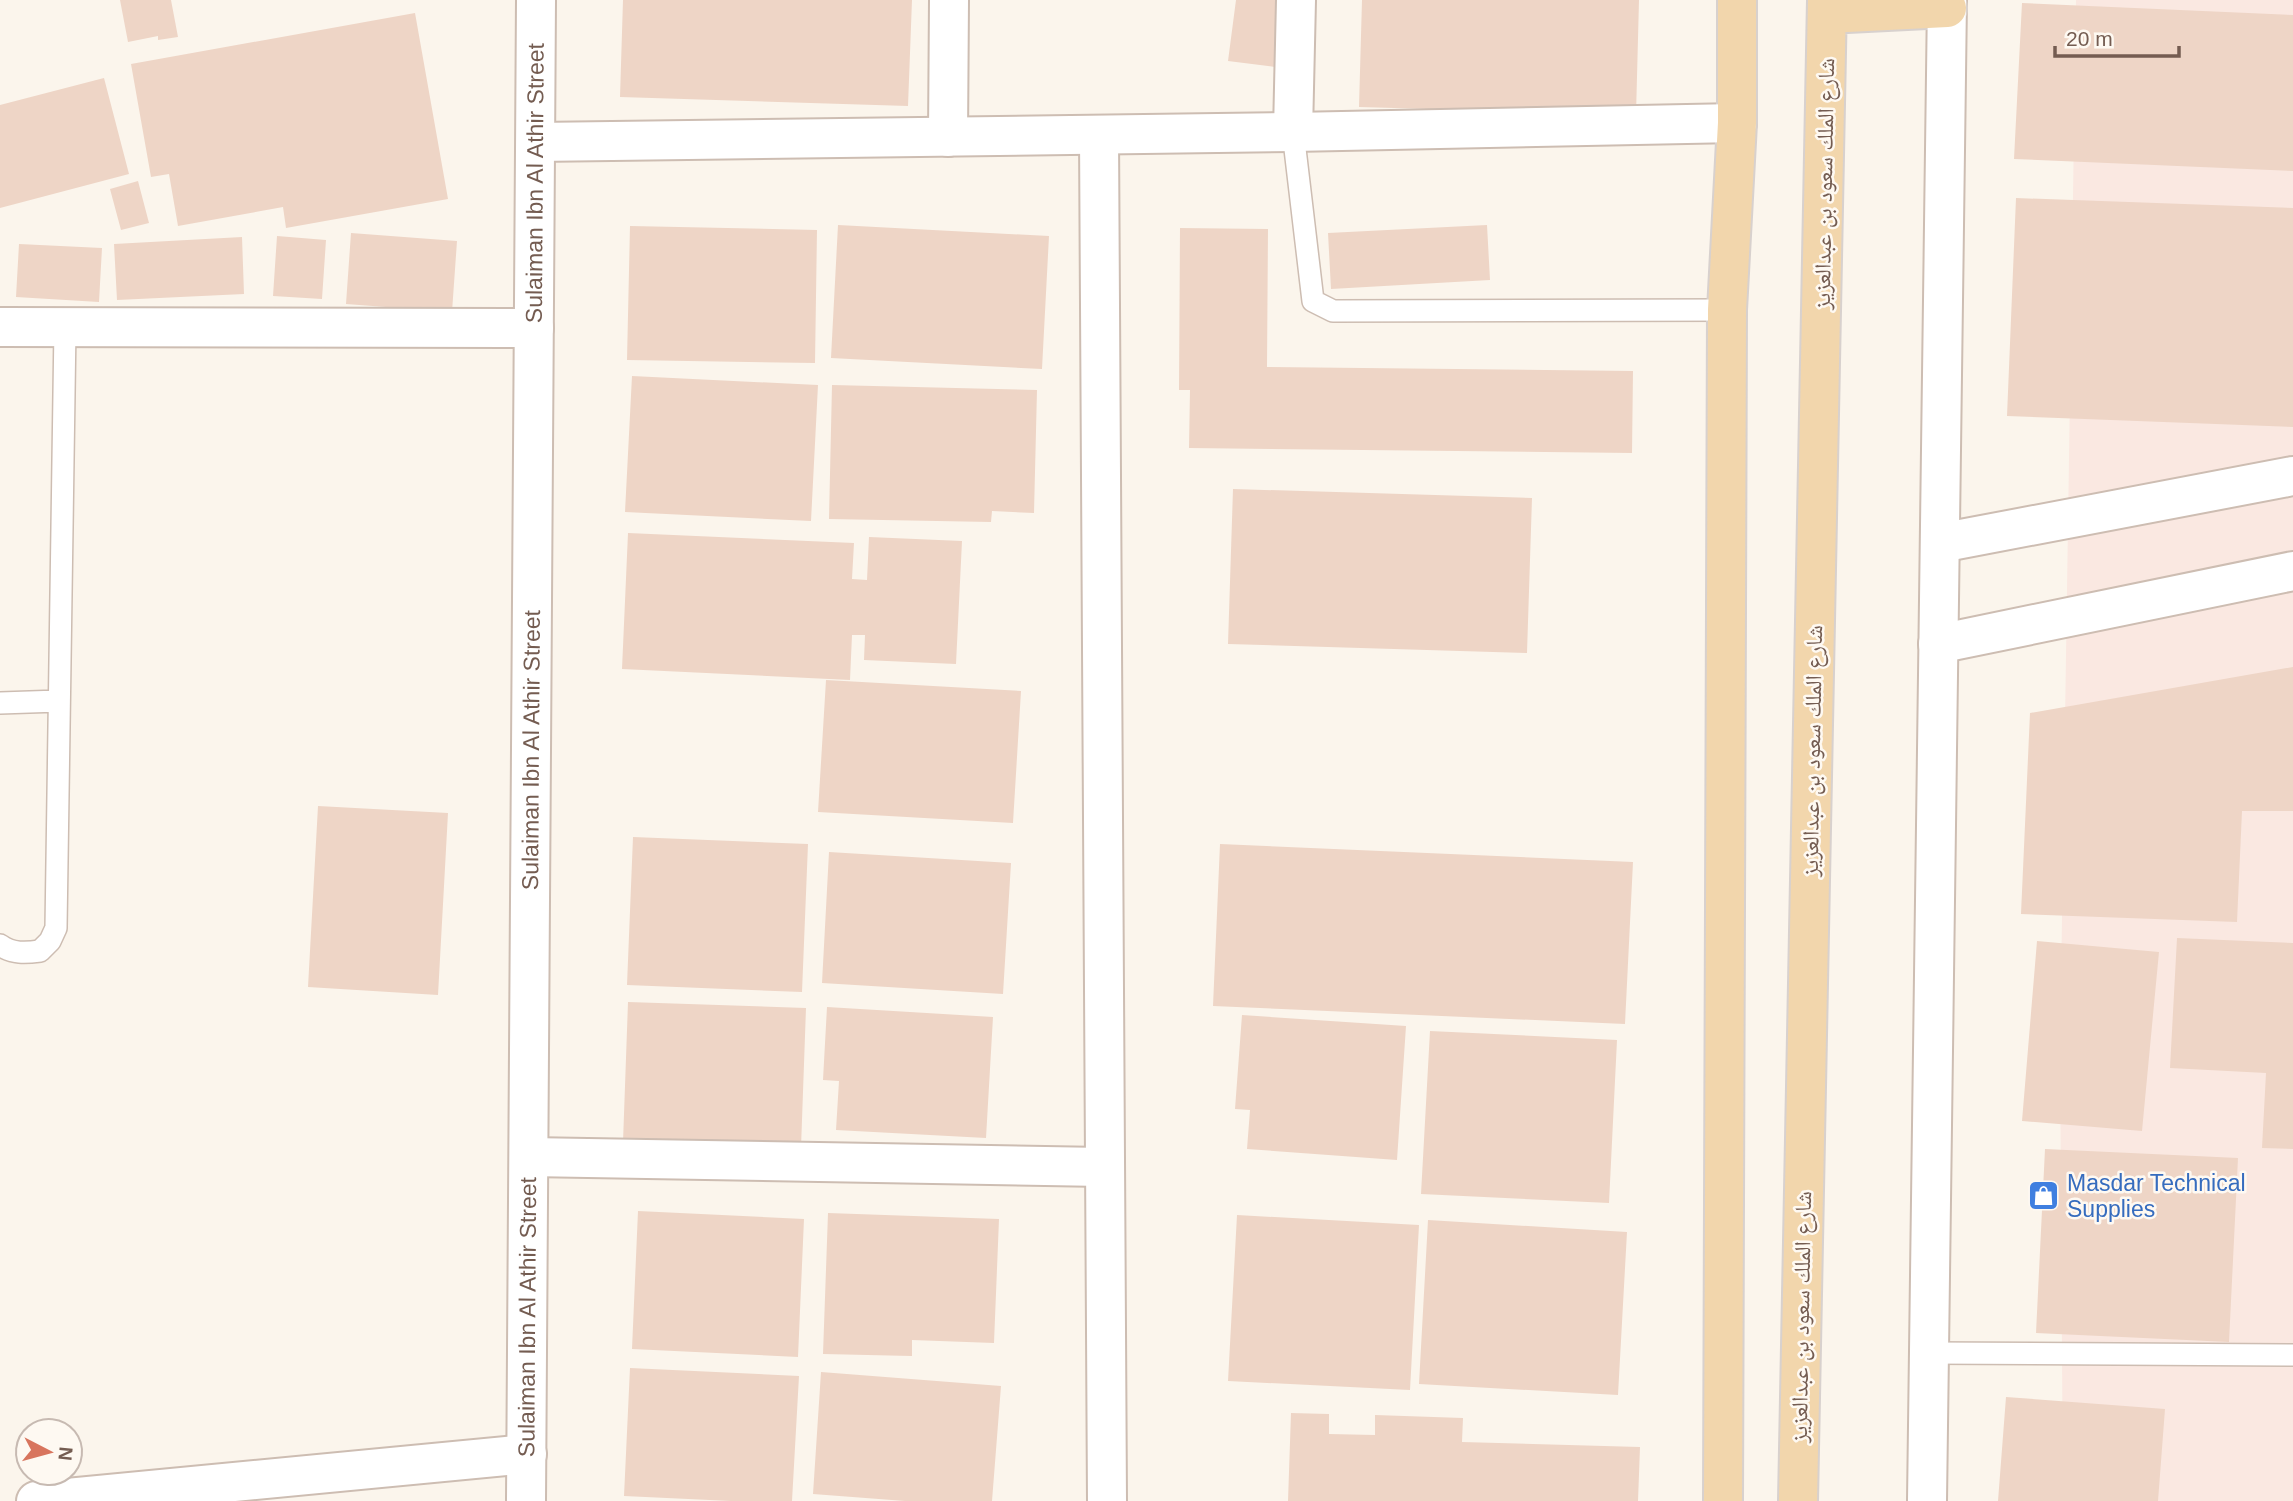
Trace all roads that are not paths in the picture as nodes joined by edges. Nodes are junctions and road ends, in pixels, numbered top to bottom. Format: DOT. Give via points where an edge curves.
graph roads {
  1 [pos="536,0"];
  2 [pos="949,0"];
  3 [pos="1296,0"];
  4 [pos="1737,0"];
  5 [pos="1947,4"];
  6 [pos="1827,7"];
  7 [pos="1737,123"];
  8 [pos="1293,132"];
  9 [pos="1099,135"];
  10 [pos="948,137"];
  11 [pos="536,142"];
  12 [pos="1727,310"];
  13 [pos="0,327"];
  14 [pos="65,327"];
  15 [pos="534,328"];
  16 [pos="2293,476"];
  17 [pos="1940,543"];
  18 [pos="2293,571"];
  19 [pos="1938,644"];
  20 [pos="59,701"];
  21 [pos="0,704"];
  22 [pos="0,945"];
  23 [pos="528,1157"];
  24 [pos="1103,1167"];
  25 [pos="1929,1353"];
  26 [pos="2293,1355"];
  27 [pos="527,1454"];
  28 [pos="36,1501"];
  29 [pos="526,1501"];
  30 [pos="1107,1501"];
  31 [pos="1723,1501"];
  32 [pos="1798,1501"];
  33 [pos="1927,1501"];
  1 -- 11 [label="street, Sulaiman Ibn Al Athir Street"];
  2 -- 10 [label="street"];
  3 -- 8 [label="street"];
  4 -- 7 [label="main road"];
  5 -- 6 [label="main road"];
  5 -- 17 [label="street"];
  6 -- 32 [label="main road, شارع الملك سعود بن عبدالعزيز"];
  7 -- 8 [label="street"];
  7 -- 12 [label="main road"];
  8 -- 9 [label="street"];
  8 -- 12 [label="lane" via="1313,301 1333,311"];
  9 -- 10 [label="street"];
  9 -- 24 [label="street"];
  10 -- 11 [label="street"];
  11 -- 15 [label="street, Sulaiman Ibn Al Athir Street"];
  12 -- 31 [label="main road"];
  13 -- 14 [label="street"];
  14 -- 15 [label="street"];
  14 -- 20 [label="lane"];
  15 -- 23 [label="street, Sulaiman Ibn Al Athir Street"];
  16 -- 17 [label="street"];
  17 -- 19 [label="street"];
  18 -- 19 [label="street"];
  19 -- 25 [label="street"];
  20 -- 21 [label="lane"];
  20 -- 22 [label="lane" via="56,928 40,951 8,951"];
  23 -- 24 [label="street"];
  23 -- 27 [label="street, Sulaiman Ibn Al Athir Street"];
  24 -- 30 [label="street"];
  25 -- 26 [label="lane"];
  25 -- 33 [label="street"];
  27 -- 28 [label="street"];
  27 -- 29 [label="street, Sulaiman Ibn Al Athir Street"];
}
